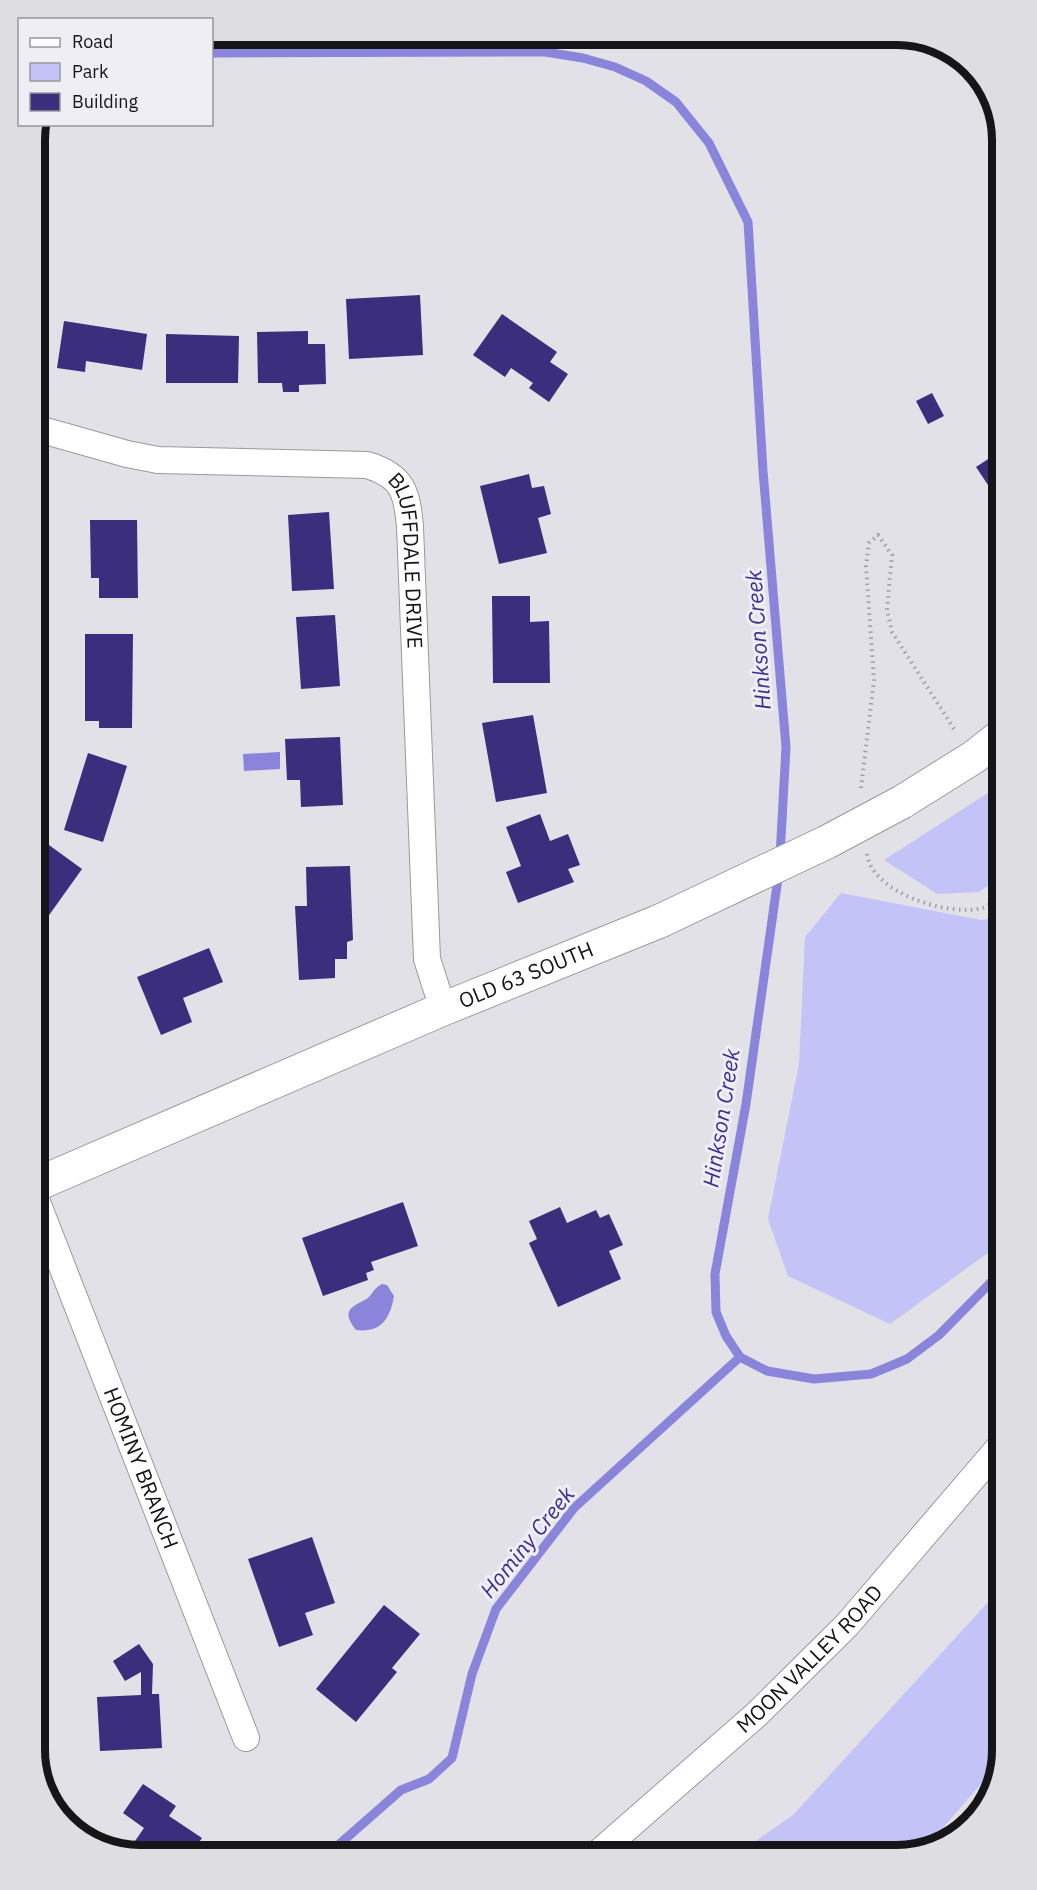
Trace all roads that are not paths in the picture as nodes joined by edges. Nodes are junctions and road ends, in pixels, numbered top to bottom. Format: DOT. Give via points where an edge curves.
graph roads {
  1 [pos="45,435"];
  2 [pos="992,743"];
  3 [pos="443,1009"];
  4 [pos="45,1180"];
  5 [pos="45,1225"];
  6 [pos="992,1456"];
  7 [pos="246,1738"];
  8 [pos="607,1845"];
  1 -- 3 [label="street, BLUFFDALE DRIVE" via="158,460 367,465 382,469 400,483 408,503 410,527 426,959"];
  2 -- 3 [label="main road, OLD 63 SOUTH, bridge" via="902,802 827,842 660,921"];
  3 -- 4 [label="main road, OLD 63 SOUTH"];
  5 -- 7 [label="street, HOMINY BRANCH"];
  6 -- 8 [label="street, MOON VALLEY ROAD" via="847,1625 757,1714"];
}
